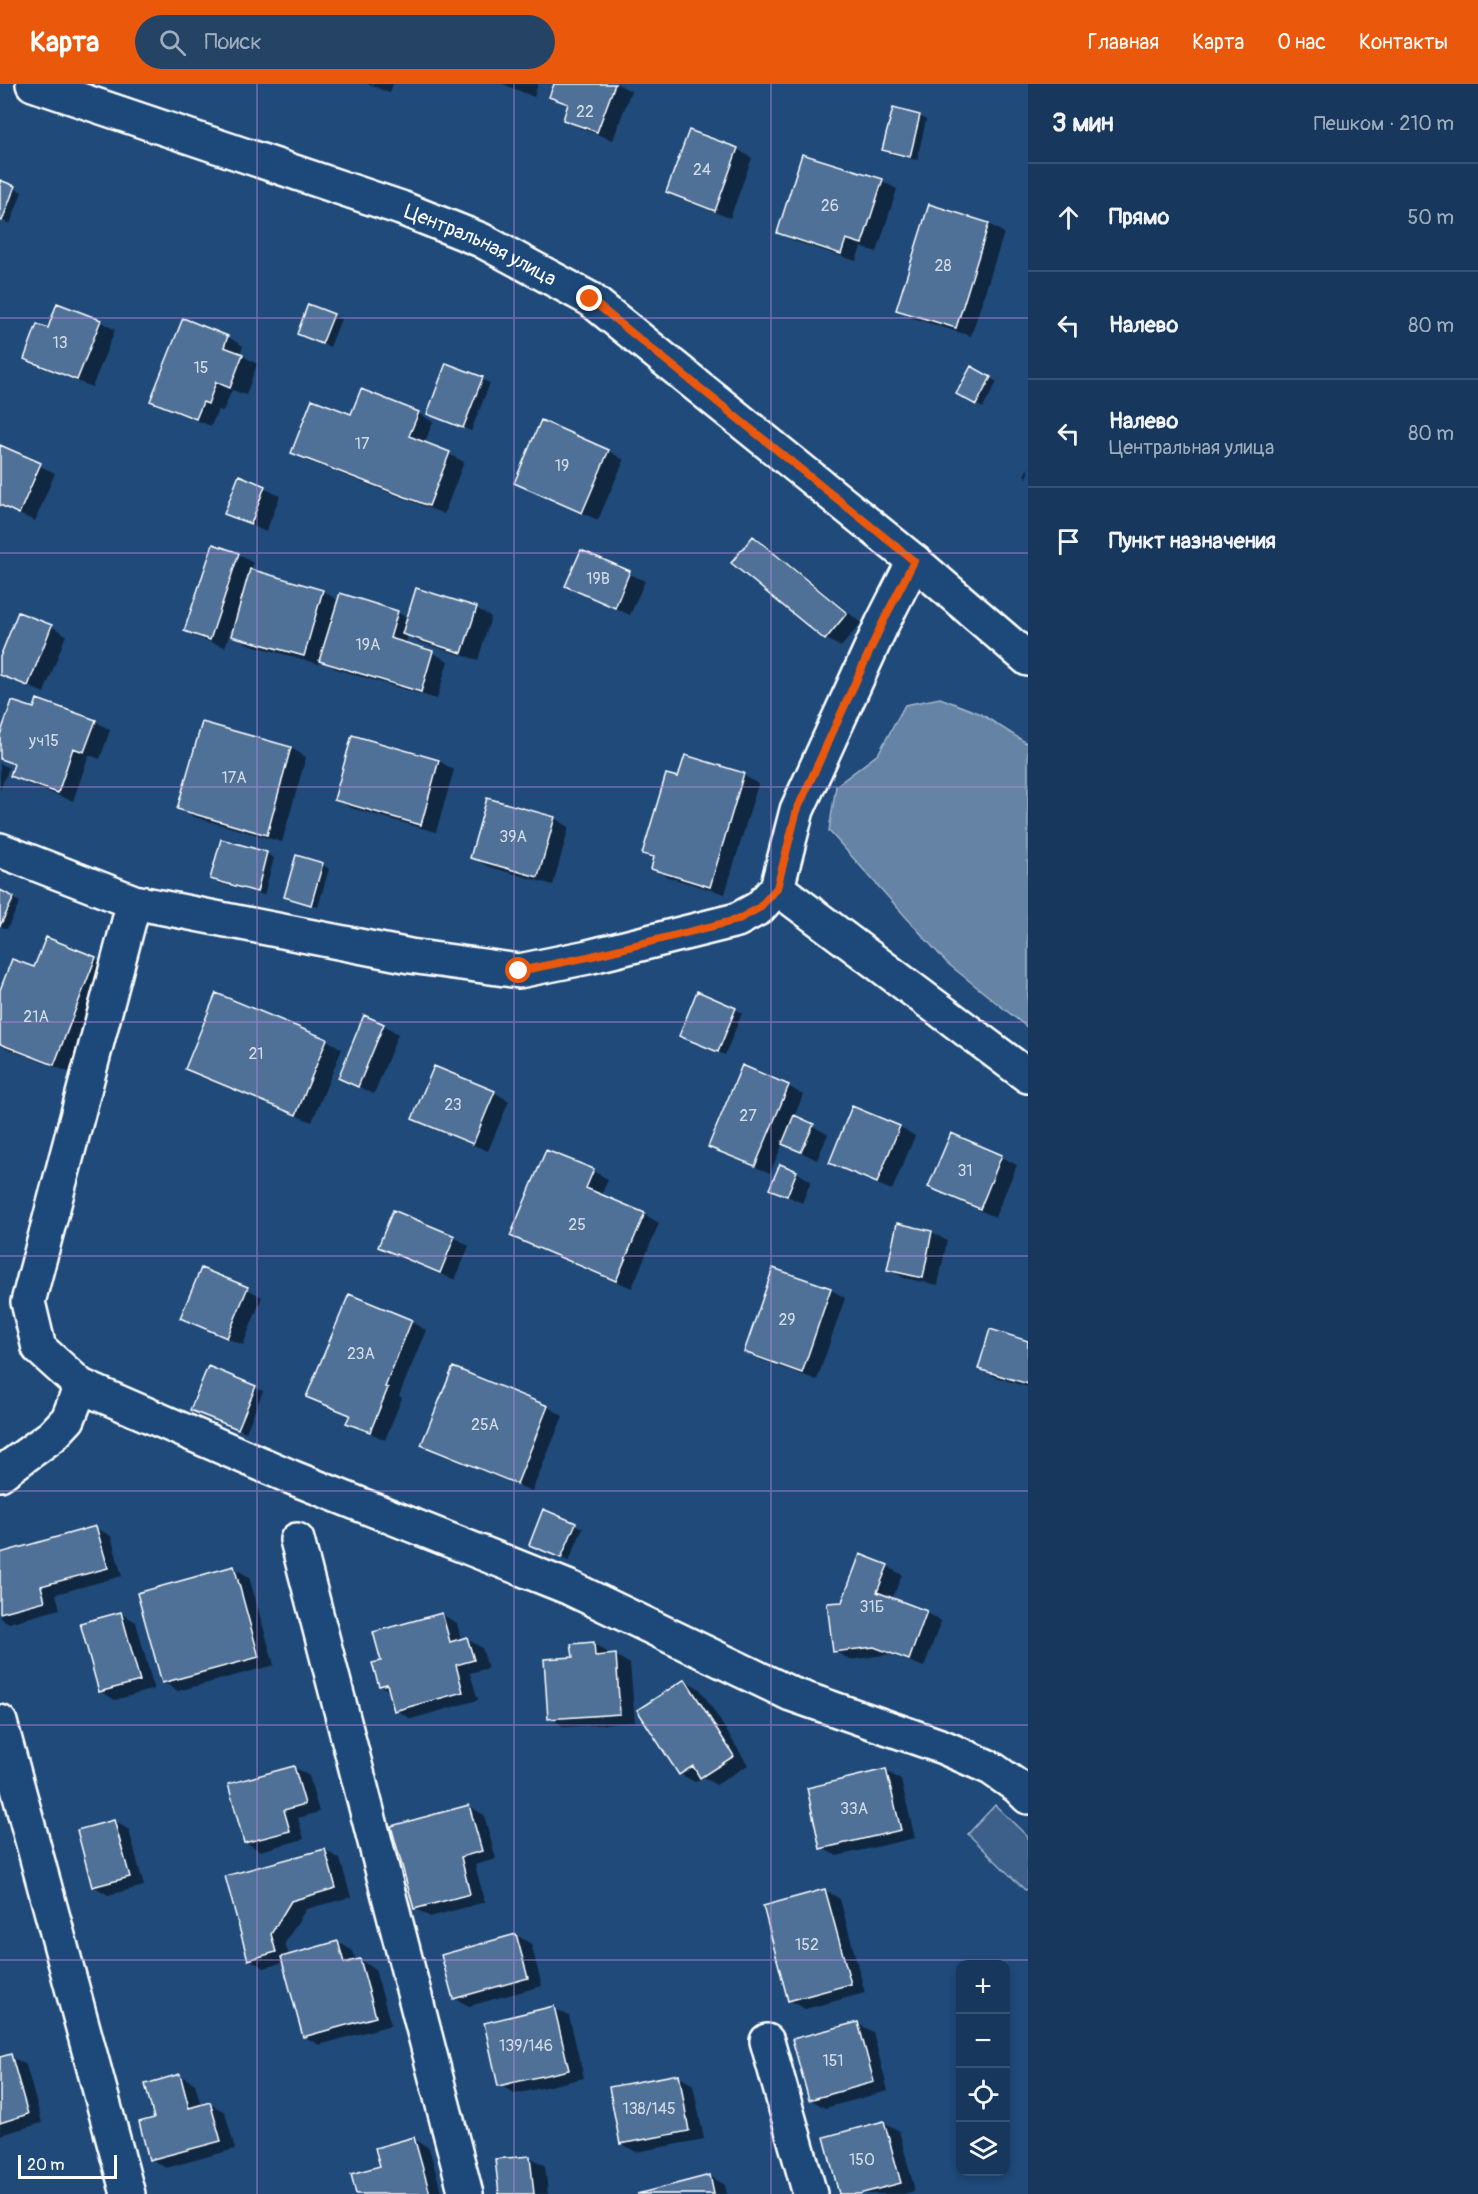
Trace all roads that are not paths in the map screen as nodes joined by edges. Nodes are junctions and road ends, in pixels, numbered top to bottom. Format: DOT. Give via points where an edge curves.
graph roads {
  1 [pos="33,84"];
  2 [pos="914,561"];
  3 [pos="1028,659"];
  4 [pos="0,850"];
  5 [pos="777,888"];
  6 [pos="134,902"];
  7 [pos="1028,1077"];
  8 [pos="81,1386"];
  9 [pos="0,1474"];
  10 [pos="297,1540"];
  11 [pos="0,1722"];
  12 [pos="1028,1797"];
  13 [pos="767,2041"];
  14 [pos="128,2194"];
  15 [pos="466,2194"];
  16 [pos="810,2194"];
  1 -- 2 [label="street, Центральная улица" via="401,208 481,240 590,299"];
  2 -- 3 [label="street, Центральная улица"];
  2 -- 5 [label="street" via="797,810"];
  4 -- 6 [label="street"];
  5 -- 6 [label="street" via="759,908 737,920 519,971 410,956"];
  5 -- 7 [label="street"];
  6 -- 8 [label="street" via="28,1302 39,1348"];
  8 -- 9 [label="street" via="68,1419 52,1436"];
  8 -- 12 [label="street" via="291,1477 570,1588 791,1694 991,1768"];
  10 -- 15 [label="street"];
  11 -- 14 [label="street"];
  13 -- 16 [label="street"];
}
